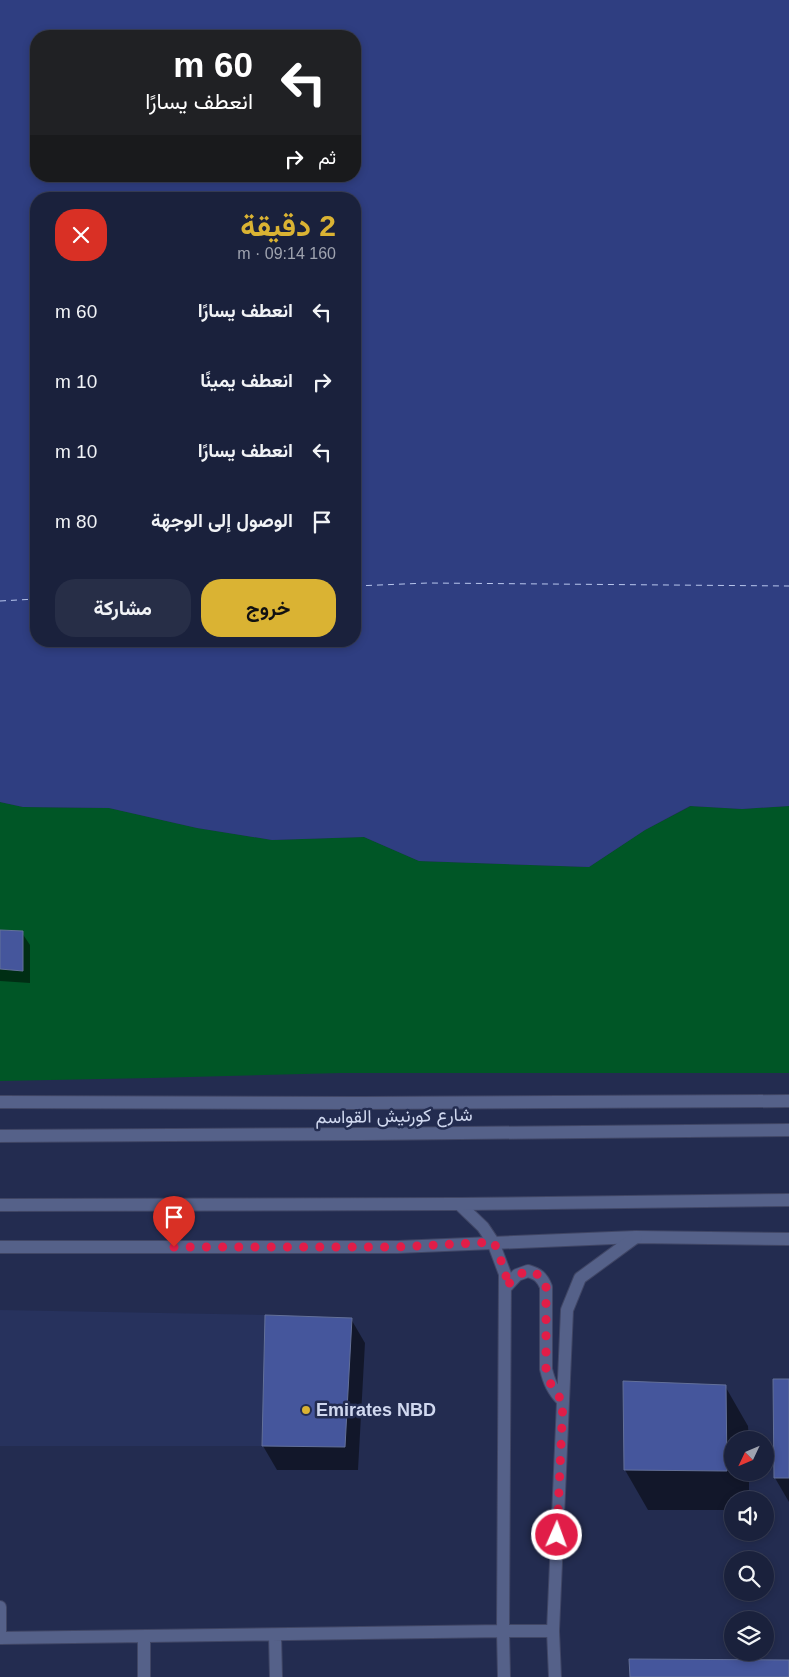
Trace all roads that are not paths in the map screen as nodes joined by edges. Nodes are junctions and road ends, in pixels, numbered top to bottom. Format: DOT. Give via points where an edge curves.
graph roads {
  1 [pos="789,1101"];
  2 [pos="0,1102"];
  3 [pos="789,1130"];
  4 [pos="0,1136"];
  5 [pos="789,1200"];
  6 [pos="0,1204"];
  7 [pos="459,1204"];
  8 [pos="636,1237"];
  9 [pos="789,1240"];
  10 [pos="494,1242"];
  11 [pos="0,1247"];
  12 [pos="506,1287"];
  13 [pos="563,1401"];
  14 [pos="0,1607"];
  15 [pos="503,1631"];
  16 [pos="553,1632"];
  17 [pos="275,1635"];
  18 [pos="144,1637"];
  19 [pos="0,1638"];
  20 [pos="144,1677"];
  21 [pos="276,1677"];
  22 [pos="504,1677"];
  23 [pos="555,1677"];
  1 -- 2 [label="street, شارع كورنيش القواسم"];
  3 -- 4 [label="street, شارع كورنيش القواسم"];
  5 -- 7 [label="street"];
  6 -- 7 [label="street"];
  7 -- 10 [label="street"];
  8 -- 9 [label="street"];
  8 -- 10 [label="street"];
  8 -- 13 [label="street" via="580,1278 567,1310"];
  10 -- 11 [label="street" via="398,1247"];
  10 -- 12 [label="street" via="506,1274"];
  12 -- 13 [label="street" via="517,1275 528,1271 543,1280 546,1287 546,1369 549,1382"];
  12 -- 15 [label="street"];
  13 -- 16 [label="street"];
  14 -- 19 [label="street"];
  15 -- 16 [label="street"];
  15 -- 17 [label="street"];
  15 -- 22 [label="street"];
  16 -- 23 [label="street"];
  17 -- 18 [label="street"];
  17 -- 21 [label="street"];
  18 -- 19 [label="street"];
  18 -- 20 [label="street"];
}
